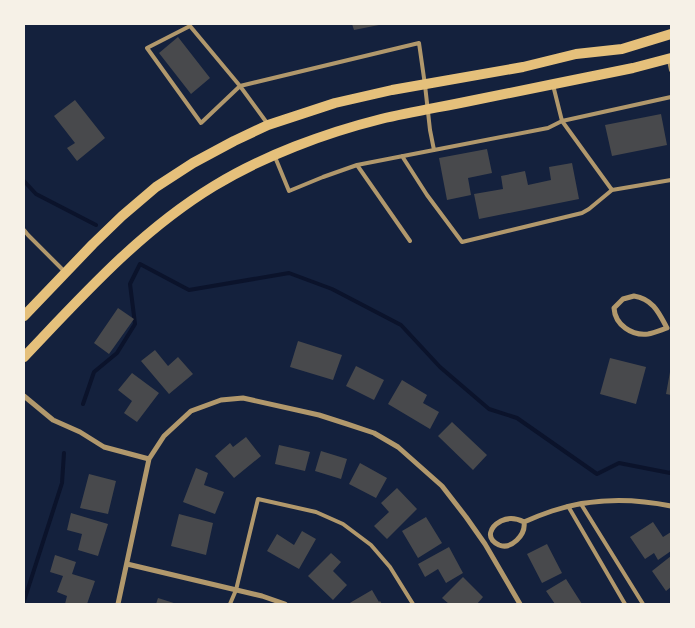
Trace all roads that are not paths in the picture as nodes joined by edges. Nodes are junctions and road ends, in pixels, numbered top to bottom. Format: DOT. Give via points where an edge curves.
graph roads {
  1 [pos="671,34"];
  2 [pos="670,58"];
  3 [pos="671,70"];
  4 [pos="553,84"];
  5 [pos="425,85"];
  6 [pos="240,86"];
  7 [pos="671,98"];
  8 [pos="428,110"];
  9 [pos="562,121"];
  10 [pos="268,125"];
  11 [pos="434,150"];
  12 [pos="275,155"];
  13 [pos="402,156"];
  14 [pos="357,165"];
  15 [pos="671,180"];
  16 [pos="612,190"];
  17 [pos="24,230"];
  18 [pos="410,241"];
  19 [pos="66,272"];
  20 [pos="24,316"];
  21 [pos="669,329"];
  22 [pos="24,357"];
  23 [pos="24,396"];
  24 [pos="149,459"];
  25 [pos="581,504"];
  26 [pos="568,506"];
  27 [pos="671,506"];
  28 [pos="524,522"];
  29 [pos="492,540"];
  30 [pos="485,544"];
  31 [pos="128,564"];
  32 [pos="236,590"];
  33 [pos="118,604"];
  34 [pos="230,604"];
  35 [pos="285,604"];
  36 [pos="413,604"];
  37 [pos="520,604"];
  38 [pos="625,604"];
  39 [pos="643,604"];
  1 -- 5 [label="main road" via="622,49 576,54"];
  2 -- 3 [label="lane"];
  2 -- 4 [label="main road"];
  4 -- 8 [label="main road"];
  4 -- 9 [label="lane"];
  5 -- 6 [label="lane" via="419,43"];
  5 -- 8 [label="lane"];
  5 -- 10 [label="main road" via="335,103"];
  6 -- 6 [label="lane" via="190,26 146,48 201,123"];
  6 -- 10 [label="lane"];
  7 -- 9 [label="lane"];
  8 -- 11 [label="lane"];
  8 -- 12 [label="main road" via="321,137"];
  9 -- 11 [label="lane" via="548,128"];
  9 -- 16 [label="lane"];
  10 -- 19 [label="main road" via="193,163 156,187"];
  11 -- 13 [label="lane"];
  12 -- 14 [label="lane" via="289,191"];
  12 -- 22 [label="main road" via="214,186 149,232"];
  13 -- 14 [label="lane"];
  13 -- 16 [label="lane" via="462,242 582,213"];
  14 -- 18 [label="lane"];
  15 -- 16 [label="lane"];
  17 -- 19 [label="lane"];
  19 -- 20 [label="main road"];
  21 -- 21 [label="street" via="657,309 643,297 623,299 614,308 620,325 630,331 649,334"];
  23 -- 24 [label="street" via="53,420 104,447"];
  24 -- 30 [label="street" via="164,436 190,411 221,400 243,398 319,415 374,433 398,447 442,486"];
  24 -- 31 [label="street"];
  25 -- 26 [label="street"];
  25 -- 27 [label="street" via="623,500"];
  25 -- 39 [label="lane"];
  26 -- 28 [label="street"];
  26 -- 38 [label="lane"];
  28 -- 29 [label="street" via="509,519 500,522 492,527"];
  28 -- 29 [label="street" via="524,531 515,542 506,546"];
  29 -- 30 [label="street"];
  30 -- 37 [label="street"];
  31 -- 32 [label="street"];
  31 -- 33 [label="street"];
  32 -- 34 [label="lane"];
  32 -- 35 [label="street"];
  32 -- 36 [label="lane" via="258,499 316,512 343,524 371,545 390,567"];
}
